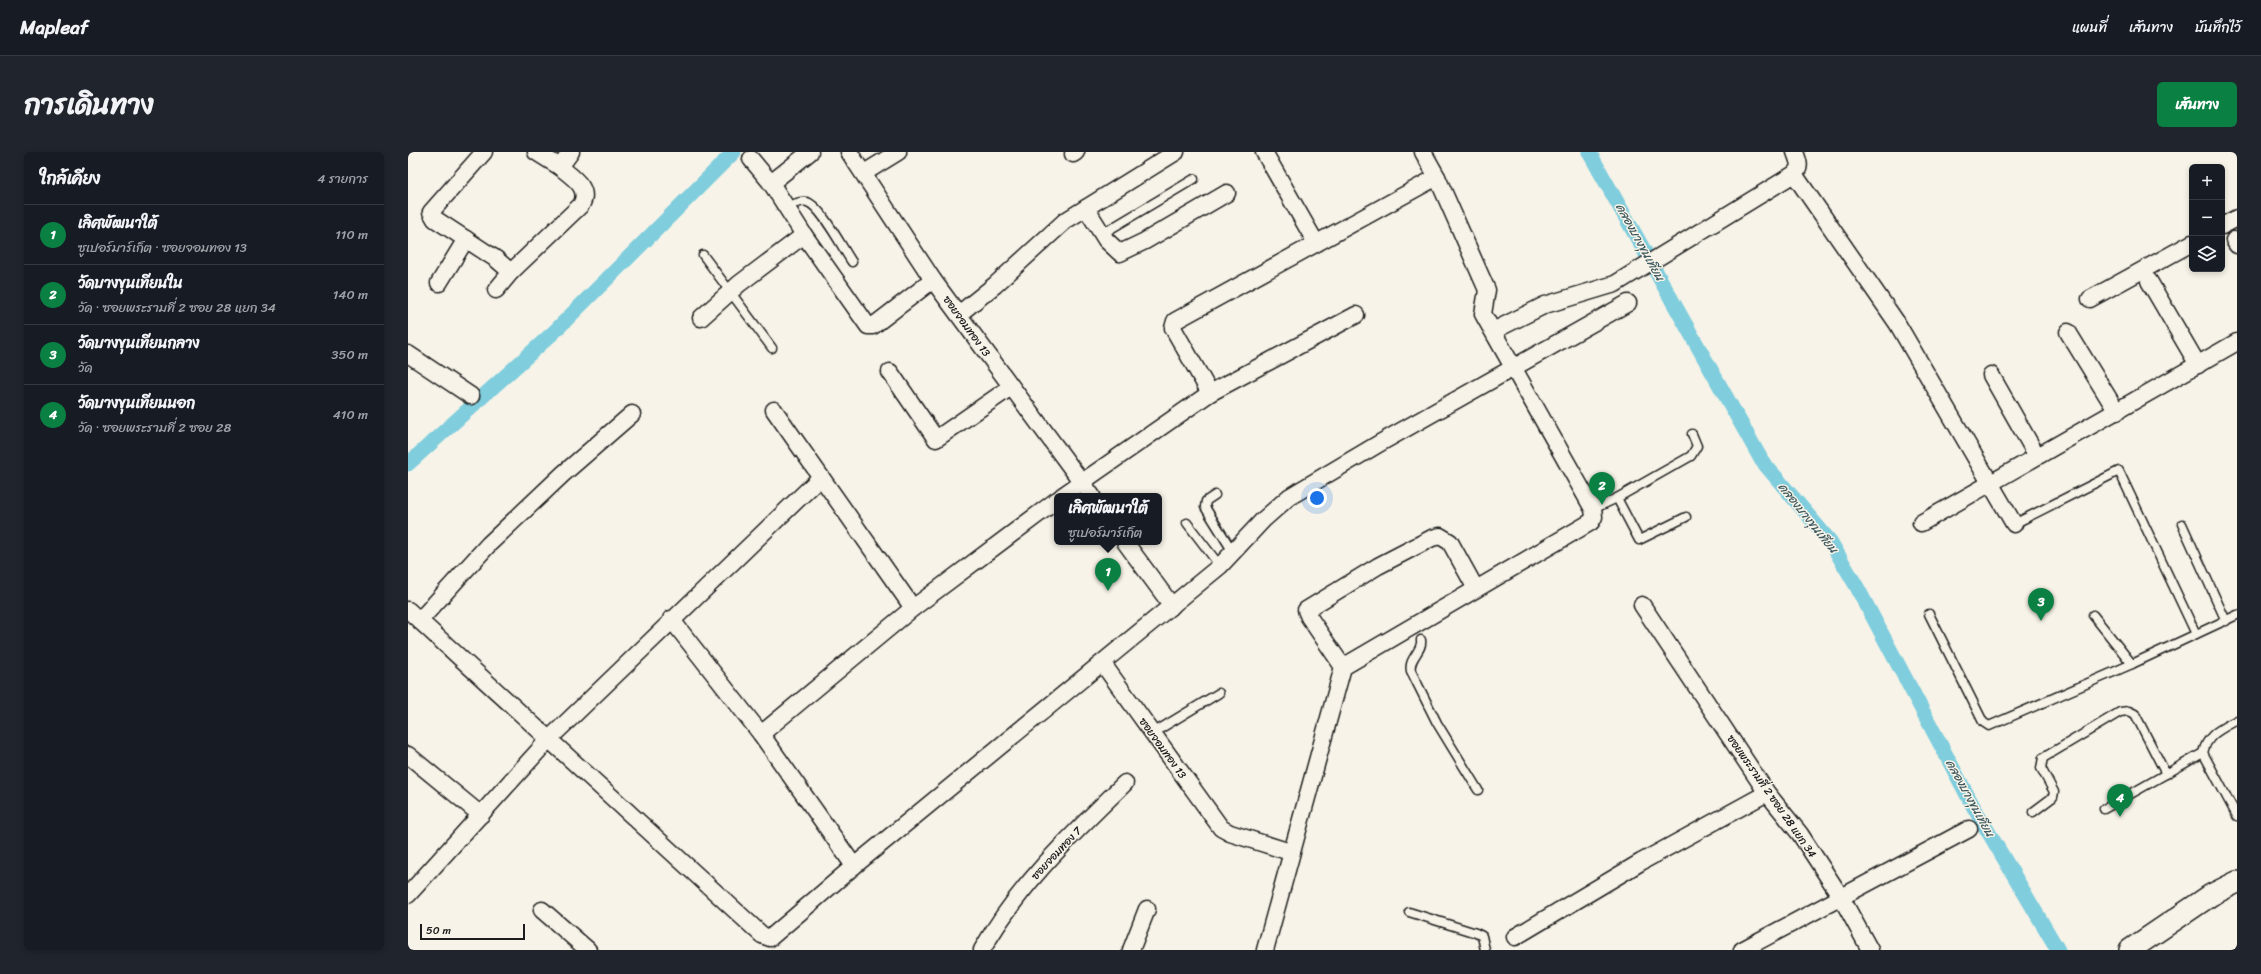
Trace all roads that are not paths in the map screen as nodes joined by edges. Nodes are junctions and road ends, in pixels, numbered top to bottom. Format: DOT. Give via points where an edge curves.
graph roads {
  1 [pos="484,152"];
  2 [pos="536,152"];
  3 [pos="571,152"];
  4 [pos="810,152"];
  5 [pos="849,152"];
  6 [pos="898,152"];
  7 [pos="1176,152"];
  8 [pos="1264,152"];
  9 [pos="1423,152"];
  10 [pos="1795,152"];
  11 [pos="752,159"];
  12 [pos="560,167"];
  13 [pos="864,173"];
  14 [pos="1794,174"];
  15 [pos="1437,177"];
  16 [pos="1194,179"];
  17 [pos="771,182"];
  18 [pos="1227,193"];
  19 [pos="786,207"];
  20 [pos="1086,208"];
  21 [pos="2237,218"];
  22 [pos="2225,224"];
  23 [pos="1102,234"];
  24 [pos="804,235"];
  25 [pos="466,239"];
  26 [pos="1316,243"];
  27 [pos="2189,245"];
  28 [pos="703,255"];
  29 [pos="852,262"];
  30 [pos="511,272"];
  31 [pos="933,280"];
  32 [pos="2149,281"];
  33 [pos="439,283"];
  34 [pos="496,290"];
  35 [pos="731,291"];
  36 [pos="2090,299"];
  37 [pos="1628,303"];
  38 [pos="959,314"];
  39 [pos="1356,315"];
  40 [pos="701,318"];
  41 [pos="1493,331"];
  42 [pos="2068,332"];
  43 [pos="2237,342"];
  44 [pos="772,348"];
  45 [pos="408,354"];
  46 [pos="2198,365"];
  47 [pos="1515,369"];
  48 [pos="890,372"];
  49 [pos="1991,374"];
  50 [pos="1012,387"];
  51 [pos="1210,393"];
  52 [pos="471,396"];
  53 [pos="774,410"];
  54 [pos="2117,412"];
  55 [pos="632,414"];
  56 [pos="1692,434"];
  57 [pos="2037,456"];
  58 [pos="821,477"];
  59 [pos="1082,482"];
  60 [pos="1990,483"];
  61 [pos="1066,493"];
  62 [pos="1090,493"];
  63 [pos="1215,495"];
  64 [pos="1617,498"];
  65 [pos="1054,502"];
  66 [pos="1593,509"];
  67 [pos="1686,518"];
  68 [pos="1921,523"];
  69 [pos="1187,524"];
  70 [pos="2014,524"];
  71 [pos="2182,524"];
  72 [pos="1127,545"];
  73 [pos="1233,552"];
  74 [pos="1220,566"];
  75 [pos="1476,590"];
  76 [pos="1642,605"];
  77 [pos="1172,606"];
  78 [pos="913,608"];
  79 [pos="408,610"];
  80 [pos="1929,614"];
  81 [pos="2093,615"];
  82 [pos="2237,615"];
  83 [pos="671,619"];
  84 [pos="420,620"];
  85 [pos="2226,621"];
  86 [pos="1417,632"];
  87 [pos="2196,634"];
  88 [pos="1103,664"];
  89 [pos="2132,664"];
  90 [pos="1343,667"];
  91 [pos="1219,693"];
  92 [pos="2237,720"];
  93 [pos="1153,733"];
  94 [pos="760,734"];
  95 [pos="549,739"];
  96 [pos="2203,753"];
  97 [pos="408,755"];
  98 [pos="2166,774"];
  99 [pos="1125,783"];
  100 [pos="1478,790"];
  101 [pos="1767,793"];
  102 [pos="2104,809"];
  103 [pos="2033,812"];
  104 [pos="481,815"];
  105 [pos="2237,816"];
  106 [pos="1969,829"];
  107 [pos="1290,852"];
  108 [pos="854,866"];
  109 [pos="2237,882"];
  110 [pos="408,895"];
  111 [pos="1841,897"];
  112 [pos="1147,909"];
  113 [pos="542,910"];
  114 [pos="1409,912"];
  115 [pos="1515,937"];
  116 [pos="2138,947"];
  117 [pos="588,950"];
  118 [pos="982,950"];
  119 [pos="1131,950"];
  120 [pos="1265,950"];
  121 [pos="1485,950"];
  122 [pos="1742,950"];
  123 [pos="1870,950"];
  1 -- 25 [label="street" via="431,212 434,219"];
  2 -- 12 [label="street"];
  3 -- 12 [label="street"];
  4 -- 17 [label="street"];
  5 -- 13 [label="street, ซอยจอมทอง 13"];
  6 -- 13 [label="street"];
  7 -- 20 [label="street"];
  8 -- 26 [label="street"];
  9 -- 15 [label="street"];
  10 -- 14 [label="street" via="1799,169"];
  11 -- 17 [label="street"];
  12 -- 30 [label="street" via="579,184 585,194 584,200 571,216"];
  13 -- 31 [label="street, ซอยจอมทอง 13"];
  14 -- 41 [label="street" via="1615,284 1545,305"];
  14 -- 60 [label="street" via="1897,323"];
  15 -- 26 [label="street"];
  15 -- 41 [label="street" via="1487,290 1487,302 1483,312"];
  16 -- 23 [label="lane"];
  17 -- 19 [label="street"];
  18 -- 23 [label="street" via="1120,253"];
  19 -- 24 [label="street"];
  19 -- 29 [label="lane" via="800,201 813,206"];
  20 -- 23 [label="street"];
  20 -- 38 [label="street" via="1065,221"];
  21 -- 22 [label="street"];
  24 -- 31 [label="street" via="865,323 870,326"];
  24 -- 35 [label="street"];
  25 -- 30 [label="street"];
  25 -- 33 [label="street"];
  26 -- 51 [label="street" via="1175,321 1173,328"];
  27 -- 36 [label="street"];
  28 -- 35 [label="lane"];
  30 -- 34 [label="street"];
  31 -- 38 [label="street, ซอยจอมทอง 13"];
  32 -- 46 [label="street"];
  35 -- 40 [label="street"];
  35 -- 44 [label="lane"];
  37 -- 47 [label="street"];
  38 -- 50 [label="street, ซอยจอมทอง 13"];
  39 -- 51 [label="street"];
  41 -- 47 [label="street"];
  42 -- 54 [label="street"];
  43 -- 46 [label="street"];
  45 -- 52 [label="street"];
  46 -- 54 [label="street"];
  47 -- 66 [label="street"];
  47 -- 73 [label="street" via="1380,443 1289,497"];
  48 -- 50 [label="street" via="936,439"];
  49 -- 57 [label="street"];
  50 -- 59 [label="street, ซอยจอมทอง 13"];
  51 -- 59 [label="street"];
  53 -- 58 [label="street"];
  54 -- 57 [label="street"];
  55 -- 84 [label="street" via="563,474 489,544"];
  56 -- 64 [label="lane" via="1698,446 1694,453"];
  57 -- 60 [label="street"];
  58 -- 78 [label="street"];
  58 -- 83 [label="street"];
  59 -- 61 [label="street"];
  59 -- 62 [label="street, ซอยจอมทอง 13"];
  60 -- 68 [label="street"];
  60 -- 70 [label="street"];
  63 -- 73 [label="lane" via="1206,501 1205,507"];
  64 -- 66 [label="lane"];
  64 -- 67 [label="lane" via="1639,540"];
  65 -- 78 [label="street"];
  66 -- 75 [label="street" via="1594,517 1591,522"];
  69 -- 74 [label="lane"];
  70 -- 87 [label="lane" via="2119,472"];
  71 -- 85 [label="lane"];
  72 -- 77 [label="street"];
  73 -- 74 [label="street"];
  74 -- 77 [label="street"];
  75 -- 86 [label="street"];
  75 -- 90 [label="street" via="1450,542 1440,536 1378,566 1306,610"];
  76 -- 101 [label="street, ซอยพระรามที่ 2 ซอย 28 แยก 34"];
  77 -- 88 [label="street"];
  78 -- 94 [label="street"];
  79 -- 84 [label="street"];
  80 -- 89 [label="lane" via="1983,722 1989,726"];
  81 -- 89 [label="lane"];
  82 -- 85 [label="lane"];
  83 -- 94 [label="street"];
  83 -- 95 [label="street"];
  84 -- 95 [label="street"];
  85 -- 87 [label="lane"];
  86 -- 90 [label="street"];
  86 -- 100 [label="lane" via="1421,647 1410,665 1411,671 1437,722"];
  87 -- 89 [label="lane"];
  88 -- 93 [label="street, ซอยจอมทอง 13"];
  88 -- 108 [label="street"];
  90 -- 107 [label="street"];
  91 -- 93 [label="lane"];
  92 -- 96 [label="lane" via="2213,733 2205,743"];
  93 -- 107 [label="street, ซอยจอมทอง 13" via="1221,828"];
  94 -- 108 [label="street"];
  95 -- 104 [label="street"];
  95 -- 108 [label="street" via="765,937 772,937"];
  96 -- 98 [label="lane"];
  96 -- 105 [label="lane"];
  97 -- 104 [label="street"];
  98 -- 102 [label="lane"];
  98 -- 103 [label="lane" via="2134,714 2128,711 2120,712 2043,758 2041,768 2054,792 2053,797"];
  99 -- 118 [label="street, ซอยจอมทอง 7" via="1041,866 995,926"];
  101 -- 111 [label="street, ซอยพระรามที่ 2 ซอย 28 แยก 34" via="1800,834"];
  101 -- 115 [label="street" via="1641,862"];
  104 -- 110 [label="street"];
  106 -- 111 [label="street"];
  107 -- 120 [label="street"];
  109 -- 116 [label="street" via="2211,895"];
  111 -- 122 [label="street"];
  111 -- 123 [label="street, ซอยพระรามที่ 2 ซอย 28 แยก 34"];
  112 -- 119 [label="street"];
  113 -- 117 [label="street"];
  114 -- 121 [label="lane" via="1476,933 1482,936"];
}
